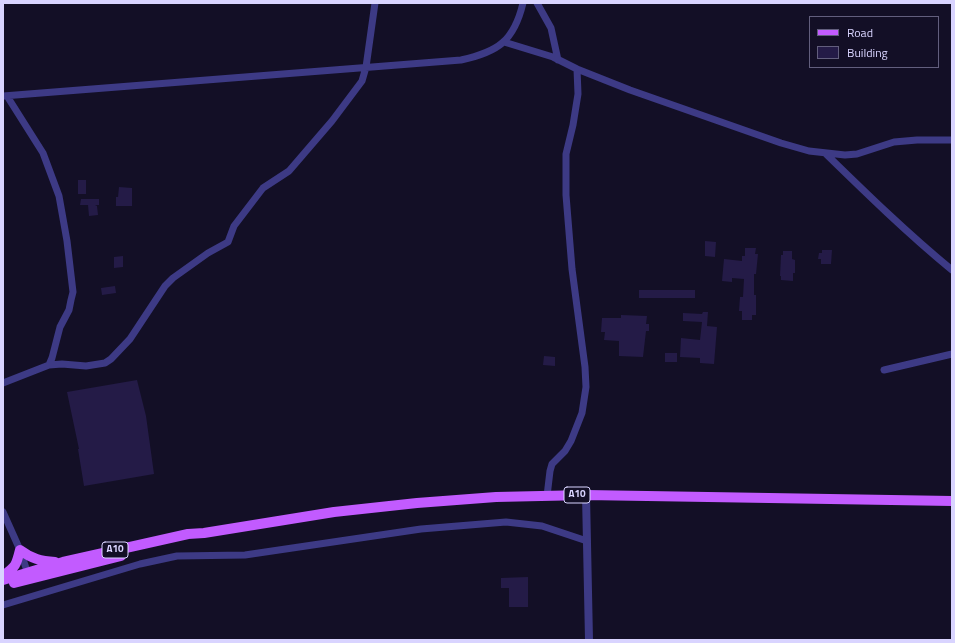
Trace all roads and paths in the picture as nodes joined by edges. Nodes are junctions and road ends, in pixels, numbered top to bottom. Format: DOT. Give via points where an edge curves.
graph roads {
  1 [pos="375,3"];
  2 [pos="523,3"];
  3 [pos="537,3"];
  4 [pos="504,42"];
  5 [pos="558,60"];
  6 [pos="366,67"];
  7 [pos="577,69"];
  8 [pos="5,96"];
  9 [pos="952,140"];
  10 [pos="824,153"];
  11 [pos="952,270"];
  12 [pos="952,354"];
  13 [pos="49,365"];
  14 [pos="884,370"];
  15 [pos="3,383"];
  16 [pos="586,495"];
  17 [pos="547,496"];
  18 [pos="952,500"];
  19 [pos="3,512"];
  20 [pos="204,533"];
  21 [pos="587,541"];
  22 [pos="20,550"];
  23 [pos="63,562"];
  24 [pos="29,575"];
  25 [pos="3,576"];
  26 [pos="3,580"];
  27 [pos="3,587"];
  28 [pos="3,606"];
  29 [pos="589,640"];
  1 -- 6 [label="street"];
  2 -- 4 [label="street" via="511,34"];
  3 -- 5 [label="street" via="551,28"];
  4 -- 5 [label="street"];
  4 -- 6 [label="street" via="492,51 461,60"];
  5 -- 7 [label="street"];
  6 -- 8 [label="street"];
  6 -- 13 [label="street" via="362,81 353,94 289,171 263,188 234,226 228,242 208,253 169,282 130,339 111,359 105,363 86,366"];
  7 -- 10 [label="street" via="781,143"];
  7 -- 17 [label="street" via="578,94 566,154 566,195 586,387 582,413 571,441 552,464"];
  8 -- 13 [label="street" via="43,153 59,196 73,292"];
  9 -- 10 [label="street" via="894,142 845,156"];
  10 -- 11 [label="street" via="922,246"];
  12 -- 14 [label="street"];
  13 -- 15 [label="street"];
  16 -- 17 [label="main road, A10"];
  16 -- 18 [label="main road, A10"];
  16 -- 21 [label="street"];
  17 -- 20 [label="main road, A10" via="496,497 376,507"];
  19 -- 22 [label="street"];
  20 -- 23 [label="main road, A10" via="188,534"];
  20 -- 24 [label="main road, A10" via="194,538"];
  21 -- 28 [label="street" via="542,526 506,522 429,528 245,555 177,556 140,564"];
  21 -- 29 [label="street"];
  22 -- 23 [label="main road" via="34,559"];
  22 -- 24 [label="street"];
  22 -- 25 [label="main road" via="14,568"];
  23 -- 24 [label="main road, A10"];
  24 -- 26 [label="main road, A10"];
  24 -- 27 [label="main road, A10"];
}
